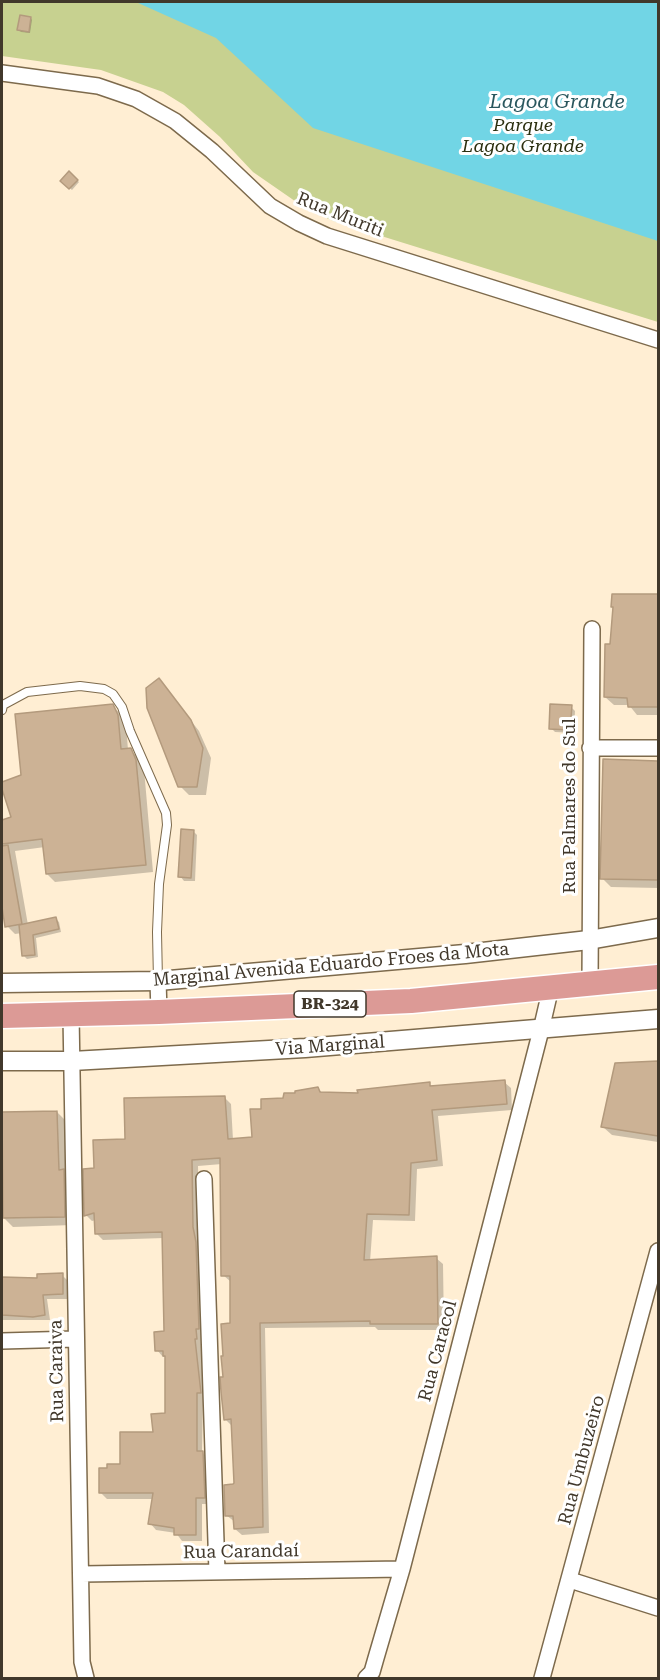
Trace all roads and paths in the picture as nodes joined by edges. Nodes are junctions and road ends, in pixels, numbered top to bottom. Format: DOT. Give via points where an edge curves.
graph roads {
  1 [pos="2,73"];
  2 [pos="658,340"];
  3 [pos="592,629"];
  4 [pos="2,710"];
  5 [pos="590,748"];
  6 [pos="658,748"];
  7 [pos="658,928"];
  8 [pos="589,940"];
  9 [pos="658,977"];
  10 [pos="158,981"];
  11 [pos="2,983"];
  12 [pos="590,983"];
  13 [pos="551,987"];
  14 [pos="159,1012"];
  15 [pos="71,1015"];
  16 [pos="2,1016"];
  17 [pos="658,1019"];
  18 [pos="541,1030"];
  19 [pos="2,1061"];
  20 [pos="72,1061"];
  21 [pos="204,1179"];
  22 [pos="658,1251"];
  23 [pos="75,1339"];
  24 [pos="2,1341"];
  25 [pos="402,1569"];
  26 [pos="217,1572"];
  27 [pos="82,1574"];
  28 [pos="570,1580"];
  29 [pos="658,1608"];
  30 [pos="86,1678"];
  31 [pos="366,1678"];
  32 [pos="542,1678"];
  1 -- 2 [label="street, Rua Muriti" via="98,86 136,99 175,121 270,206 327,236"];
  3 -- 5 [label="street, Rua Palmares do Sul"];
  4 -- 10 [label="lane" via="3,705 27,692 80,686 104,689 122,707 166,813 157,922"];
  5 -- 6 [label="street"];
  5 -- 8 [label="street, Rua Palmares do Sul"];
  7 -- 8 [label="street, Marginal Avenida Eduardo Froes da Mota"];
  8 -- 10 [label="street, Marginal Avenida Eduardo Froes da Mota"];
  8 -- 12 [label="street, Rua Palmares do Sul"];
  9 -- 12 [label="highway, BR-324"];
  10 -- 11 [label="street, Marginal Avenida Eduardo Froes da Mota"];
  10 -- 14 [label="street"];
  12 -- 13 [label="highway, BR-324"];
  13 -- 14 [label="highway, BR-324" via="411,1001"];
  13 -- 18 [label="street, Rua Caracol"];
  14 -- 15 [label="highway, BR-324"];
  15 -- 16 [label="highway, BR-324"];
  15 -- 20 [label="street, Rua Caraiva"];
  17 -- 18 [label="street, Via Marginal"];
  18 -- 20 [label="street, Via Marginal"];
  18 -- 25 [label="street, Rua Caracol"];
  19 -- 20 [label="street, Via Marginal"];
  20 -- 23 [label="street, Rua Caraiva"];
  21 -- 26 [label="street"];
  22 -- 28 [label="street, Rua Umbuzeiro"];
  23 -- 24 [label="street"];
  23 -- 27 [label="street, Rua Caraiva"];
  25 -- 26 [label="street, Rua Carandaí"];
  25 -- 31 [label="street, Rua Caracol" via="372,1672"];
  26 -- 27 [label="street, Rua Carandaí"];
  27 -- 30 [label="street, Rua Caraiva" via="82,1662"];
  28 -- 29 [label="street"];
  28 -- 32 [label="street, Rua Umbuzeiro"];
}
